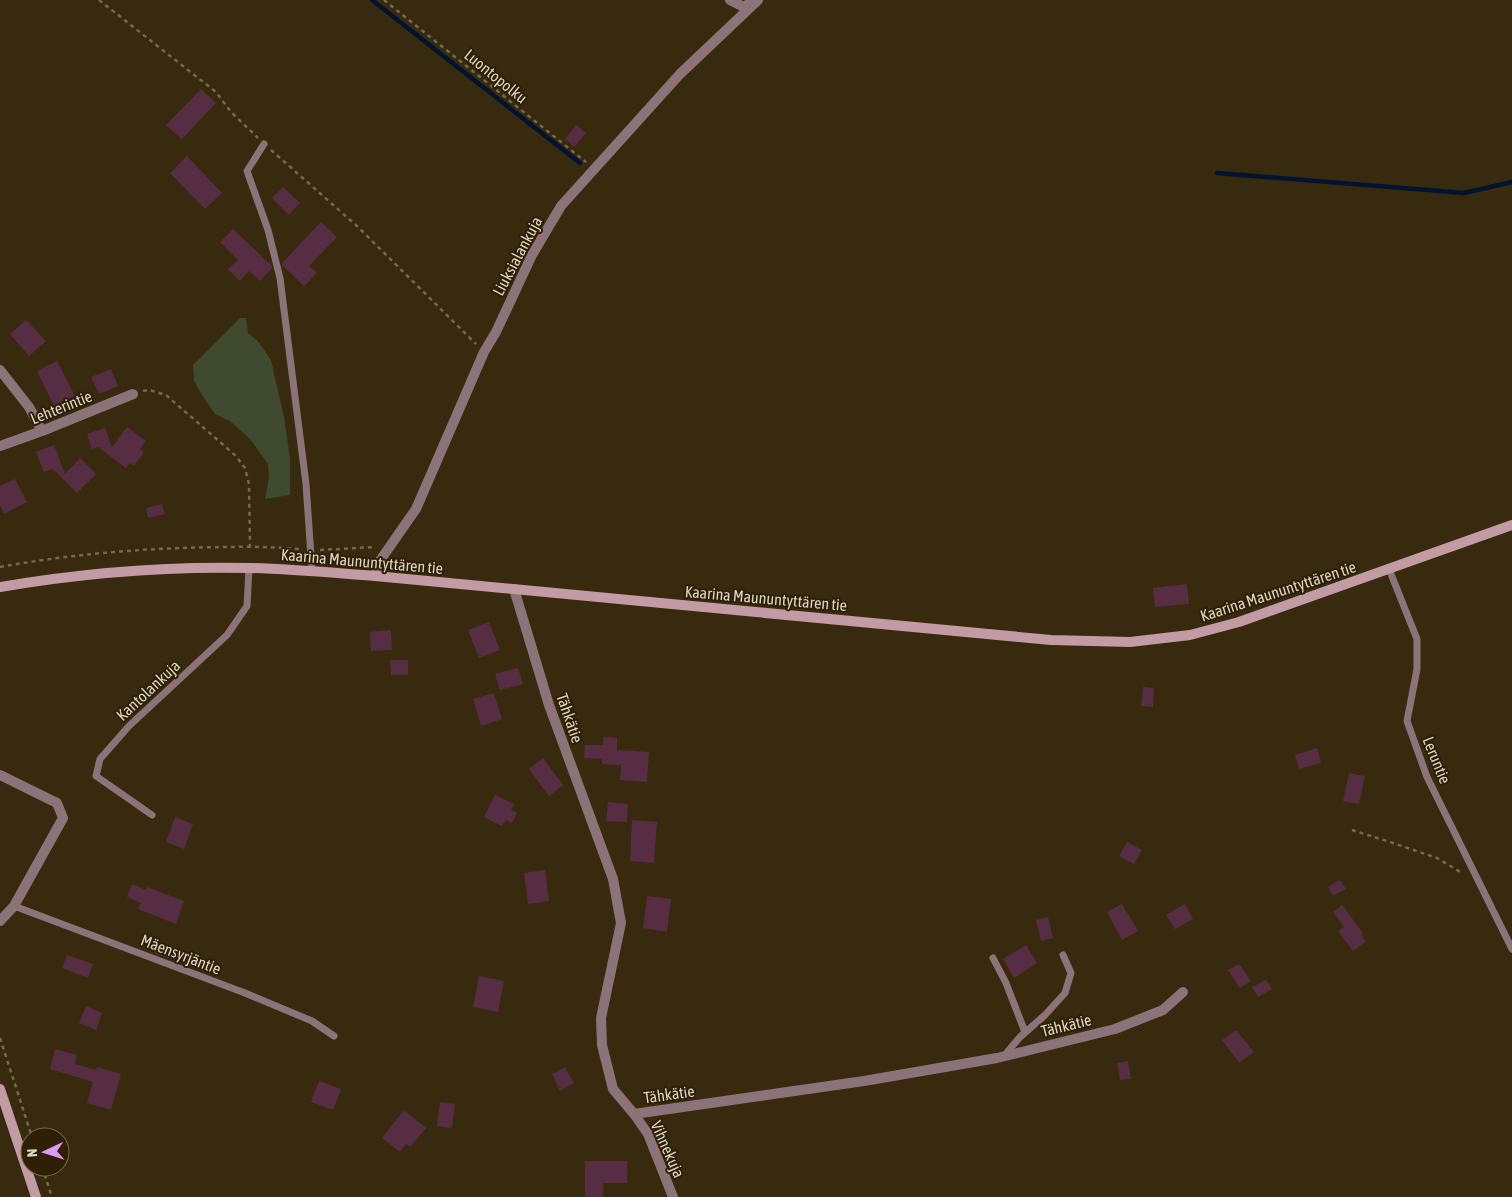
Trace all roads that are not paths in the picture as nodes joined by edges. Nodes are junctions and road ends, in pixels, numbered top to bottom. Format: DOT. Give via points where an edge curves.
graph roads {
  1 [pos="730,0"];
  2 [pos="758,0"];
  3 [pos="748,4"];
  4 [pos="264,144"];
  5 [pos="0,370"];
  6 [pos="133,394"];
  7 [pos="42,431"];
  8 [pos="0,446"];
  9 [pos="1512,525"];
  10 [pos="249,568"];
  11 [pos="1390,569"];
  12 [pos="312,571"];
  13 [pos="375,576"];
  14 [pos="0,587"];
  15 [pos="514,589"];
  16 [pos="0,775"];
  17 [pos="152,815"];
  18 [pos="14,906"];
  19 [pos="0,921"];
  20 [pos="1512,949"];
  21 [pos="1063,955"];
  22 [pos="993,958"];
  23 [pos="1183,992"];
  24 [pos="1025,1032"];
  25 [pos="334,1036"];
  26 [pos="1003,1056"];
  27 [pos="0,1089"];
  28 [pos="634,1114"];
  29 [pos="36,1197"];
  30 [pos="673,1197"];
  1 -- 3 [label="street"];
  2 -- 3 [label="street, Liuksialankuja"];
  3 -- 13 [label="street, Liuksialankuja" via="561,206 484,352 416,509 379,562"];
  4 -- 12 [label="lane" via="247,172 268,230 280,278 306,484"];
  5 -- 7 [label="street" via="29,407"];
  6 -- 7 [label="street, Lehterintie"];
  7 -- 8 [label="street, Lehterintie"];
  9 -- 11 [label="main road, Kaarina Maununtyttären tie"];
  10 -- 12 [label="main road, Kaarina Maununtyttären tie"];
  10 -- 14 [label="main road, Kaarina Maununtyttären tie" via="86,574"];
  10 -- 17 [label="lane, Kantolankuja" via="247,606 227,635 129,726 100,759 96,776"];
  11 -- 15 [label="main road, Kaarina Maununtyttären tie" via="1239,622 1190,635 1130,642 1051,640"];
  11 -- 20 [label="lane, Leruntie" via="1417,639 1416,669 1407,722 1427,777"];
  12 -- 13 [label="main road, Kaarina Maununtyttären tie"];
  13 -- 15 [label="main road, Kaarina Maununtyttären tie"];
  15 -- 28 [label="street, Tähkätie" via="549,705 613,879 621,923 601,1018 602,1045 613,1089"];
  16 -- 18 [label="street" via="57,803 63,818"];
  18 -- 19 [label="street"];
  18 -- 25 [label="lane, Mäensyrjäntie" via="244,993 312,1021"];
  21 -- 24 [label="lane" via="1071,973 1065,993"];
  22 -- 24 [label="lane"];
  23 -- 26 [label="street, Tähkätie" via="1163,1010 1115,1028"];
  24 -- 26 [label="lane"];
  26 -- 28 [label="street, Tähkätie" via="864,1081"];
  27 -- 29 [label="main road"];
  28 -- 30 [label="street, Vihnekuja" via="648,1134"];
}
